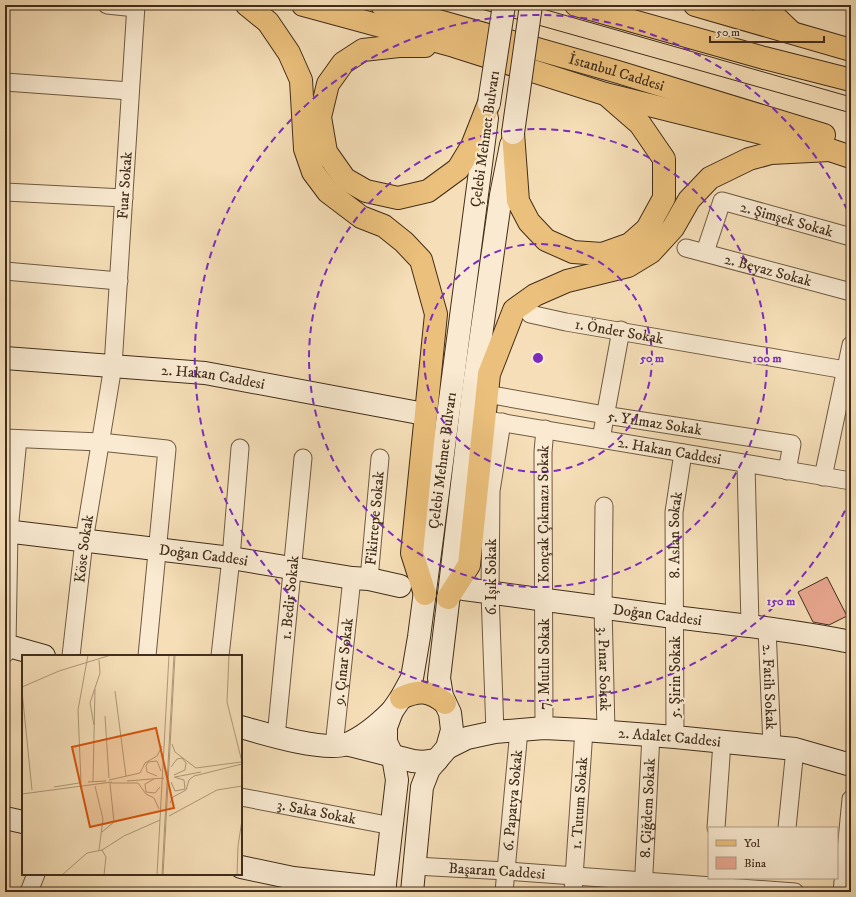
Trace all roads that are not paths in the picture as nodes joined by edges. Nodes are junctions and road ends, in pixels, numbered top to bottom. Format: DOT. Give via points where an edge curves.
graph roads {
  1 [pos="107,5"];
  2 [pos="246,5"];
  3 [pos="303,5"];
  4 [pos="382,5"];
  5 [pos="576,5"];
  6 [pos="695,5"];
  7 [pos="763,5"];
  8 [pos="136,6"];
  9 [pos="503,13"];
  10 [pos="530,16"];
  11 [pos="793,33"];
  12 [pos="454,46"];
  13 [pos="851,50"];
  14 [pos="851,80"];
  15 [pos="5,82"];
  16 [pos="130,91"];
  17 [pos="605,94"];
  18 [pos="489,103"];
  19 [pos="513,133"];
  20 [pos="851,143"];
  21 [pos="830,150"];
  22 [pos="851,157"];
  23 [pos="5,192"];
  24 [pos="124,198"];
  25 [pos="851,237"];
  26 [pos="686,248"];
  27 [pos="705,252"];
  28 [pos="5,271"];
  29 [pos="119,281"];
  30 [pos="851,292"];
  31 [pos="530,314"];
  32 [pos="621,330"];
  33 [pos="851,346"];
  34 [pos="5,358"];
  35 [pos="113,366"];
  36 [pos="848,370"];
  37 [pos="492,395"];
  38 [pos="419,413"];
  39 [pos="605,415"];
  40 [pos="494,421"];
  41 [pos="545,429"];
  42 [pos="11,439"];
  43 [pos="601,439"];
  44 [pos="100,442"];
  45 [pos="240,448"];
  46 [pos="683,453"];
  47 [pos="303,458"];
  48 [pos="380,458"];
  49 [pos="746,464"];
  50 [pos="787,471"];
  51 [pos="823,477"];
  52 [pos="851,481"];
  53 [pos="604,506"];
  54 [pos="7,531"];
  55 [pos="84,541"];
  56 [pos="157,549"];
  57 [pos="231,558"];
  58 [pos="293,568"];
  59 [pos="360,578"];
  60 [pos="400,586"];
  61 [pos="456,593"];
  62 [pos="490,593"];
  63 [pos="425,594"];
  64 [pos="543,599"];
  65 [pos="603,607"];
  66 [pos="675,617"];
  67 [pos="758,626"];
  68 [pos="851,642"];
  69 [pos="6,648"];
  70 [pos="39,655"];
  71 [pos="70,655"];
  72 [pos="147,655"];
  73 [pos="220,655"];
  74 [pos="396,705"];
  75 [pos="448,708"];
  76 [pos="242,727"];
  77 [pos="544,728"];
  78 [pos="519,730"];
  79 [pos="584,730"];
  80 [pos="606,731"];
  81 [pos="490,733"];
  82 [pos="651,735"];
  83 [pos="276,737"];
  84 [pos="675,737"];
  85 [pos="722,742"];
  86 [pos="340,745"];
  87 [pos="772,746"];
  88 [pos="796,749"];
  89 [pos="442,754"];
  90 [pos="393,756"];
  91 [pos="851,765"];
  92 [pos="242,797"];
  93 [pos="851,798"];
  94 [pos="5,818"];
  95 [pos="22,822"];
  96 [pos="392,826"];
  97 [pos="716,827"];
  98 [pos="787,827"];
  99 [pos="415,866"];
  100 [pos="242,867"];
  101 [pos="506,871"];
  102 [pos="36,875"];
  103 [pos="574,884"];
  104 [pos="711,885"];
  105 [pos="644,887"];
  106 [pos="784,888"];
  107 [pos="384,890"];
  108 [pos="29,892"];
  109 [pos="412,892"];
  110 [pos="504,892"];
  111 [pos="842,892"];
  1 -- 8 [label="street"];
  2 -- 63 [label="main road" via="268,22 289,53 301,80 305,149 313,172 328,192 360,217 384,226 421,260 436,314 412,553"];
  3 -- 12 [label="main road"];
  4 -- 20 [label="main road, İstanbul Caddesi" via="618,72"];
  5 -- 14 [label="main road"];
  6 -- 11 [label="main road"];
  7 -- 11 [label="main road"];
  8 -- 16 [label="street, Fuar Sokak"];
  9 -- 18 [label="main road, Çelebi Mehmet Bulvarı, bridge"];
  10 -- 19 [label="main road, Çelebi Mehmet Bulvarı, bridge"];
  11 -- 13 [label="main road"];
  12 -- 17 [label="main road"];
  12 -- 18 [label="main road" via="399,46 363,50 343,64 328,84 320,117 326,152 345,178 366,191 398,198 428,191 458,169 472,146"];
  15 -- 16 [label="street"];
  16 -- 24 [label="street, Fuar Sokak"];
  17 -- 19 [label="main road" via="640,124 664,160 664,198 647,229 630,244 602,254 573,252 546,240 529,222 518,201"];
  17 -- 21 [label="main road"];
  18 -- 63 [label="main road, Çelebi Mehmet Bulvarı"];
  19 -- 61 [label="main road, Çelebi Mehmet Bulvarı" via="500,195 473,392"];
  21 -- 22 [label="main road"];
  21 -- 61 [label="main road" via="771,153 749,159 710,178 689,200 673,228 651,252 628,266 567,281 535,295 514,310 489,374 469,565"];
  23 -- 24 [label="street"];
  24 -- 29 [label="street, Fuar Sokak"];
  25 -- 27 [label="street, 2. Şimşek Sokak" via="722,200"];
  26 -- 27 [label="street, 2. Beyaz Sokak"];
  27 -- 30 [label="street, 2. Beyaz Sokak"];
  28 -- 29 [label="street"];
  29 -- 35 [label="street, Fuar Sokak"];
  31 -- 32 [label="street, 1. Önder Sokak"];
  32 -- 36 [label="street, 1. Önder Sokak"];
  32 -- 39 [label="street"];
  33 -- 36 [label="street"];
  34 -- 35 [label="main road, 2. Hakan Caddesi"];
  35 -- 38 [label="main road, 2. Hakan Caddesi" via="205,373"];
  35 -- 44 [label="street, Köse Sokak"];
  36 -- 51 [label="street"];
  37 -- 39 [label="street, 5. Yılmaz Sokak"];
  39 -- 43 [label="street"];
  39 -- 50 [label="street, 5. Yılmaz Sokak" via="792,444"];
  40 -- 41 [label="street, 2. Hakan Caddesi"];
  40 -- 62 [label="street, 6. Işık Sokak"];
  41 -- 43 [label="street, 2. Hakan Caddesi"];
  41 -- 64 [label="street, Konçak Çıkmazı Sokak"];
  42 -- 44 [label="street"];
  42 -- 54 [label="street"];
  43 -- 46 [label="street, 2. Hakan Caddesi"];
  44 -- 55 [label="street, Köse Sokak"];
  44 -- 56 [label="street" via="167,449"];
  45 -- 57 [label="street"];
  46 -- 49 [label="street, 2. Hakan Caddesi"];
  46 -- 66 [label="street, 8. Aslan Sokak" via="674,512"];
  47 -- 58 [label="street, 1. Bedir Sokak"];
  48 -- 59 [label="street, Fikirtepe Sokak"];
  49 -- 50 [label="street, 2. Hakan Caddesi"];
  49 -- 67 [label="street, 2. Fatih Sokak"];
  50 -- 51 [label="street, 2. Hakan Caddesi"];
  51 -- 52 [label="street, 2. Hakan Caddesi"];
  53 -- 65 [label="street, 3. Pınar Sokak"];
  54 -- 55 [label="main road, Doğan Caddesi"];
  54 -- 69 [label="street"];
  55 -- 56 [label="main road, Doğan Caddesi"];
  55 -- 71 [label="street, Köse Sokak"];
  56 -- 57 [label="main road, Doğan Caddesi"];
  56 -- 72 [label="street"];
  57 -- 58 [label="main road, Doğan Caddesi"];
  57 -- 73 [label="street"];
  58 -- 59 [label="main road, Doğan Caddesi"];
  58 -- 83 [label="street, 1. Bedir Sokak"];
  59 -- 60 [label="main road, Doğan Caddesi"];
  59 -- 86 [label="street, 9. Çınar Sokak"];
  61 -- 62 [label="main road, Doğan Caddesi"];
  61 -- 75 [label="main road, Çelebi Mehmet Bulvarı" via="439,678 442,696"];
  62 -- 64 [label="main road, Doğan Caddesi"];
  62 -- 81 [label="street, 6. Işık Sokak"];
  63 -- 74 [label="main road, Çelebi Mehmet Bulvarı" via="412,678"];
  64 -- 65 [label="main road, Doğan Caddesi"];
  64 -- 77 [label="street, 7. Mutlu Sokak"];
  65 -- 66 [label="main road, Doğan Caddesi"];
  65 -- 80 [label="street, 3. Pınar Sokak"];
  66 -- 67 [label="main road, Doğan Caddesi"];
  66 -- 84 [label="street, 5. Şirin Sokak"];
  67 -- 68 [label="main road, Doğan Caddesi"];
  67 -- 87 [label="street, 2. Fatih Sokak"];
  69 -- 70 [label="main road"];
  74 -- 75 [label="main road" via="413,692 424,692 436,696"];
  74 -- 86 [label="main road" via="380,723"];
  74 -- 90 [label="main road, Çelebi Mehmet Bulvarı" via="386,726 386,742"];
  75 -- 81 [label="main road" via="460,722"];
  75 -- 89 [label="main road, Çelebi Mehmet Bulvarı" via="452,730"];
  76 -- 83 [label="main road"];
  77 -- 78 [label="main road, 2. Adalet Caddesi"];
  77 -- 79 [label="main road, 2. Adalet Caddesi"];
  78 -- 81 [label="main road, 2. Adalet Caddesi"];
  78 -- 101 [label="street, 6. Papatya Sokak"];
  79 -- 80 [label="main road, 2. Adalet Caddesi"];
  79 -- 103 [label="street, 1. Tutum Sokak"];
  80 -- 82 [label="main road, 2. Adalet Caddesi"];
  81 -- 89 [label="main road, 2. Adalet Caddesi" via="467,738"];
  82 -- 84 [label="main road, 2. Adalet Caddesi"];
  82 -- 105 [label="street, 8. Çiğdem Sokak"];
  83 -- 86 [label="main road" via="307,744"];
  84 -- 85 [label="main road, 2. Adalet Caddesi"];
  85 -- 87 [label="main road, 2. Adalet Caddesi"];
  85 -- 97 [label="street"];
  86 -- 90 [label="main road"];
  87 -- 88 [label="main road, 2. Adalet Caddesi"];
  88 -- 91 [label="main road, 2. Adalet Caddesi"];
  88 -- 98 [label="street"];
  89 -- 90 [label="main road" via="423,762"];
  89 -- 99 [label="main road, Çelebi Mehmet Bulvarı" via="429,769 422,787"];
  90 -- 96 [label="main road, Çelebi Mehmet Bulvarı" via="397,780"];
  92 -- 96 [label="street, 3. Saka Sokak"];
  93 -- 111 [label="street"];
  94 -- 95 [label="main road"];
  96 -- 107 [label="main road, Çelebi Mehmet Bulvarı"];
  99 -- 101 [label="street, Başaran Caddesi"];
  99 -- 109 [label="main road, Çelebi Mehmet Bulvarı"];
  100 -- 107 [label="main road" via="293,878"];
  101 -- 103 [label="street, Başaran Caddesi"];
  101 -- 110 [label="street, 6. Papatya Sokak"];
  102 -- 108 [label="street"];
  103 -- 105 [label="street, Başaran Caddesi"];
  104 -- 105 [label="street, Başaran Caddesi"];
  104 -- 106 [label="street, Başaran Caddesi"];
}
